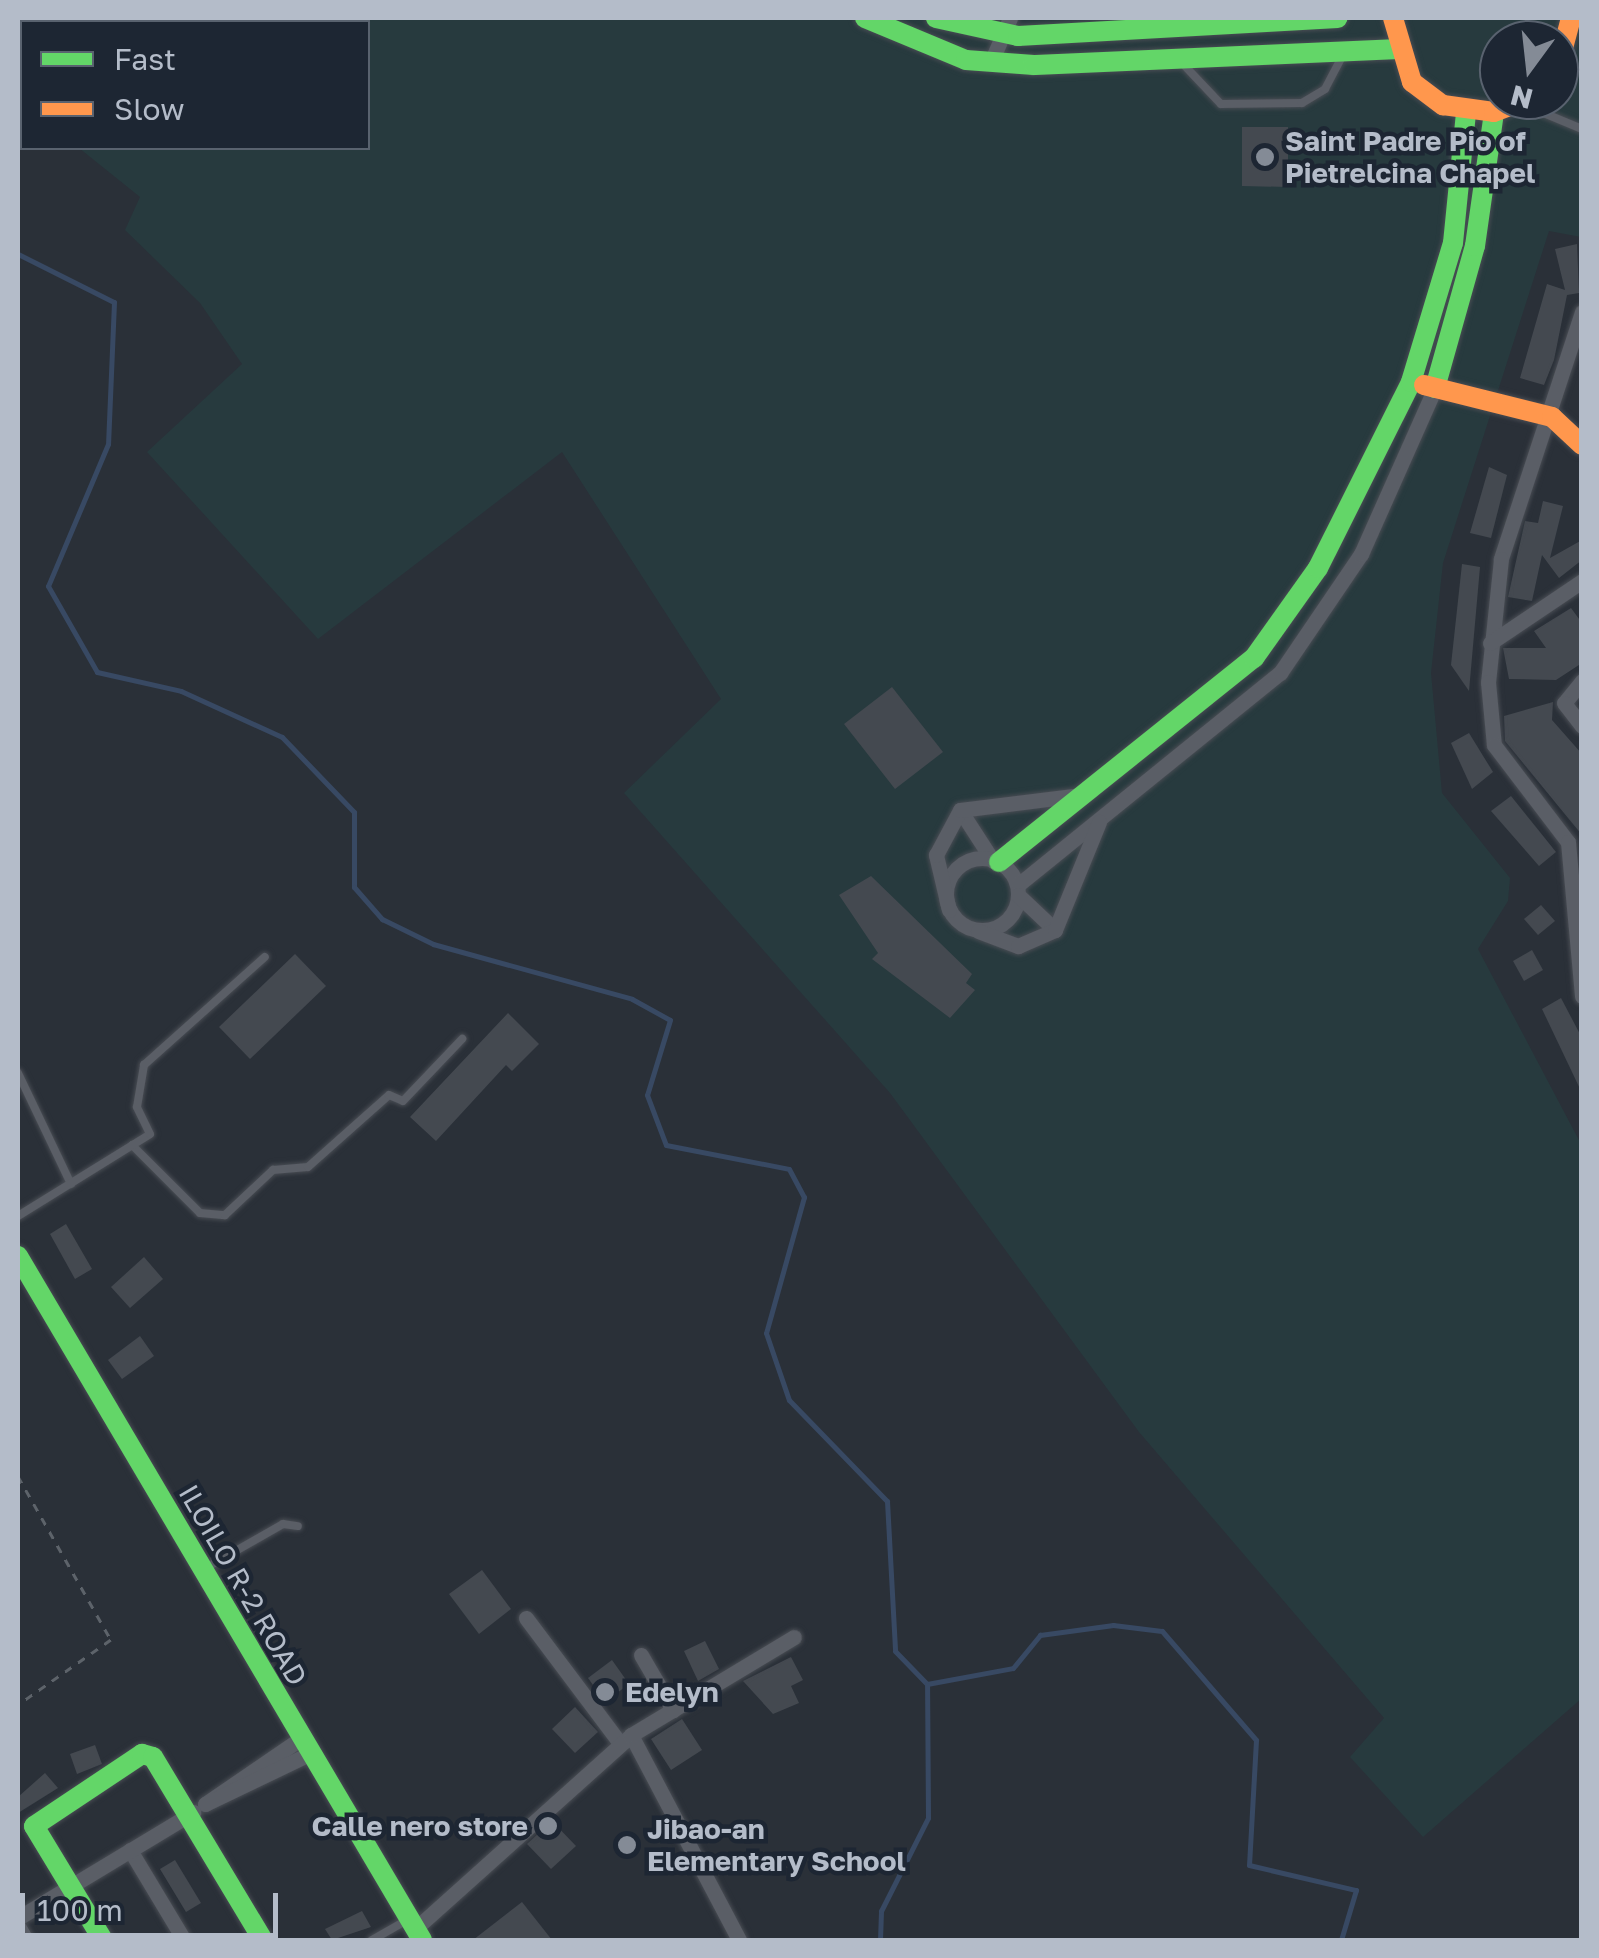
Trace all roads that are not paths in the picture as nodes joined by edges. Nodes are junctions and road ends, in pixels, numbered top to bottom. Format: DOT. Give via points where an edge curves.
graph roads {
  1 [pos="865,18"];
  2 [pos="936,18"];
  3 [pos="1337,18"];
  4 [pos="1393,18"];
  5 [pos="1007,26"];
  6 [pos="1395,48"];
  7 [pos="1345,51"];
  8 [pos="1180,60"];
  9 [pos="991,62"];
  10 [pos="1466,112"];
  11 [pos="1479,112"];
  12 [pos="1493,120"];
  13 [pos="1582,312"];
  14 [pos="1411,382"];
  15 [pos="1435,388"];
  16 [pos="1552,417"];
  17 [pos="1582,445"];
  18 [pos="1582,581"];
  19 [pos="1490,644"];
  20 [pos="1582,681"];
  21 [pos="1582,726"];
  22 [pos="1132,754"];
  23 [pos="1152,779"];
  24 [pos="1081,795"];
  25 [pos="960,810"];
  26 [pos="1100,820"];
  27 [pos="996,862"];
  28 [pos="1018,889"];
  29 [pos="949,910"];
  30 [pos="974,930"];
  31 [pos="1055,930"];
  32 [pos="1579,943"];
  33 [pos="265,957"];
  34 [pos="1582,996"];
  35 [pos="462,1039"];
  36 [pos="18,1073"];
  37 [pos="132,1145"];
  38 [pos="71,1184"];
  39 [pos="18,1216"];
  40 [pos="18,1256"];
  41 [pos="298,1526"];
  42 [pos="203,1570"];
  43 [pos="526,1618"];
  44 [pos="794,1637"];
  45 [pos="641,1654"];
  46 [pos="673,1710"];
  47 [pos="625,1739"];
  48 [pos="304,1747"];
  49 [pos="196,1810"];
  50 [pos="130,1850"];
  51 [pos="70,1886"];
  52 [pos="18,1918"];
  53 [pos="18,1926"];
  54 [pos="416,1929"];
  55 [pos="26,1940"];
  56 [pos="102,1940"];
  57 [pos="184,1940"];
  58 [pos="263,1940"];
  59 [pos="372,1940"];
  60 [pos="740,1940"];
  1 -- 9 [label="street"];
  2 -- 5 [label="street"];
  3 -- 5 [label="street"];
  4 -- 6 [label="street"];
  5 -- 9 [label="street"];
  6 -- 7 [label="street"];
  6 -- 10 [label="street" via="1412,82"];
  7 -- 8 [label="street"];
  7 -- 8 [label="lane" via="1325,89 1302,103 1222,104"];
  8 -- 9 [label="street"];
  10 -- 11 [label="street"];
  10 -- 14 [label="street" via="1453,244"];
  12 -- 15 [label="street" via="1475,246"];
  13 -- 16 [label="street"];
  14 -- 15 [label="street"];
  14 -- 22 [label="street" via="1343,523 1254,658"];
  15 -- 16 [label="street"];
  15 -- 23 [label="street" via="1388,504 1306,638 1260,694"];
  16 -- 17 [label="street"];
  16 -- 19 [label="street" via="1512,521"];
  18 -- 19 [label="street"];
  19 -- 32 [label="street" via="1494,745 1568,842"];
  20 -- 21 [label="street" via="1564,703"];
  22 -- 23 [label="street"];
  22 -- 24 [label="street"];
  23 -- 26 [label="street"];
  24 -- 25 [label="street"];
  24 -- 27 [label="street"];
  25 -- 27 [label="street"];
  25 -- 29 [label="street" via="936,855"];
  26 -- 28 [label="street"];
  26 -- 31 [label="street" via="1079,890"];
  27 -- 28 [label="street"];
  27 -- 29 [label="street" via="958,867"];
  28 -- 30 [label="street" via="1004,923"];
  28 -- 31 [label="street"];
  29 -- 30 [label="street"];
  30 -- 31 [label="street" via="1018,946"];
  32 -- 34 [label="street"];
  33 -- 37 [label="lane" via="144,1066 137,1108 150,1134"];
  35 -- 37 [label="lane" via="402,1101 390,1095 308,1167 273,1170 225,1215 200,1213"];
  36 -- 38 [label="lane"];
  37 -- 38 [label="lane"];
  38 -- 39 [label="lane"];
  40 -- 42 [label="street, ILOILO R-2 ROAD"];
  41 -- 42 [label="lane" via="283,1524"];
  42 -- 48 [label="street, ILOILO R-2 ROAD"];
  43 -- 47 [label="street"];
  44 -- 46 [label="street"];
  45 -- 46 [label="street"];
  46 -- 47 [label="street"];
  47 -- 54 [label="street"];
  47 -- 60 [label="street"];
  48 -- 49 [label="street"];
  48 -- 54 [label="street, ILOILO R-2 ROAD"];
  49 -- 50 [label="street"];
  49 -- 51 [label="street" via="153,1757 142,1754 40,1814 34,1826"];
  49 -- 58 [label="street"];
  50 -- 51 [label="street"];
  50 -- 57 [label="street"];
  51 -- 52 [label="street"];
  51 -- 56 [label="street"];
  53 -- 55 [label="street"];
  54 -- 59 [label="lane"];
}
